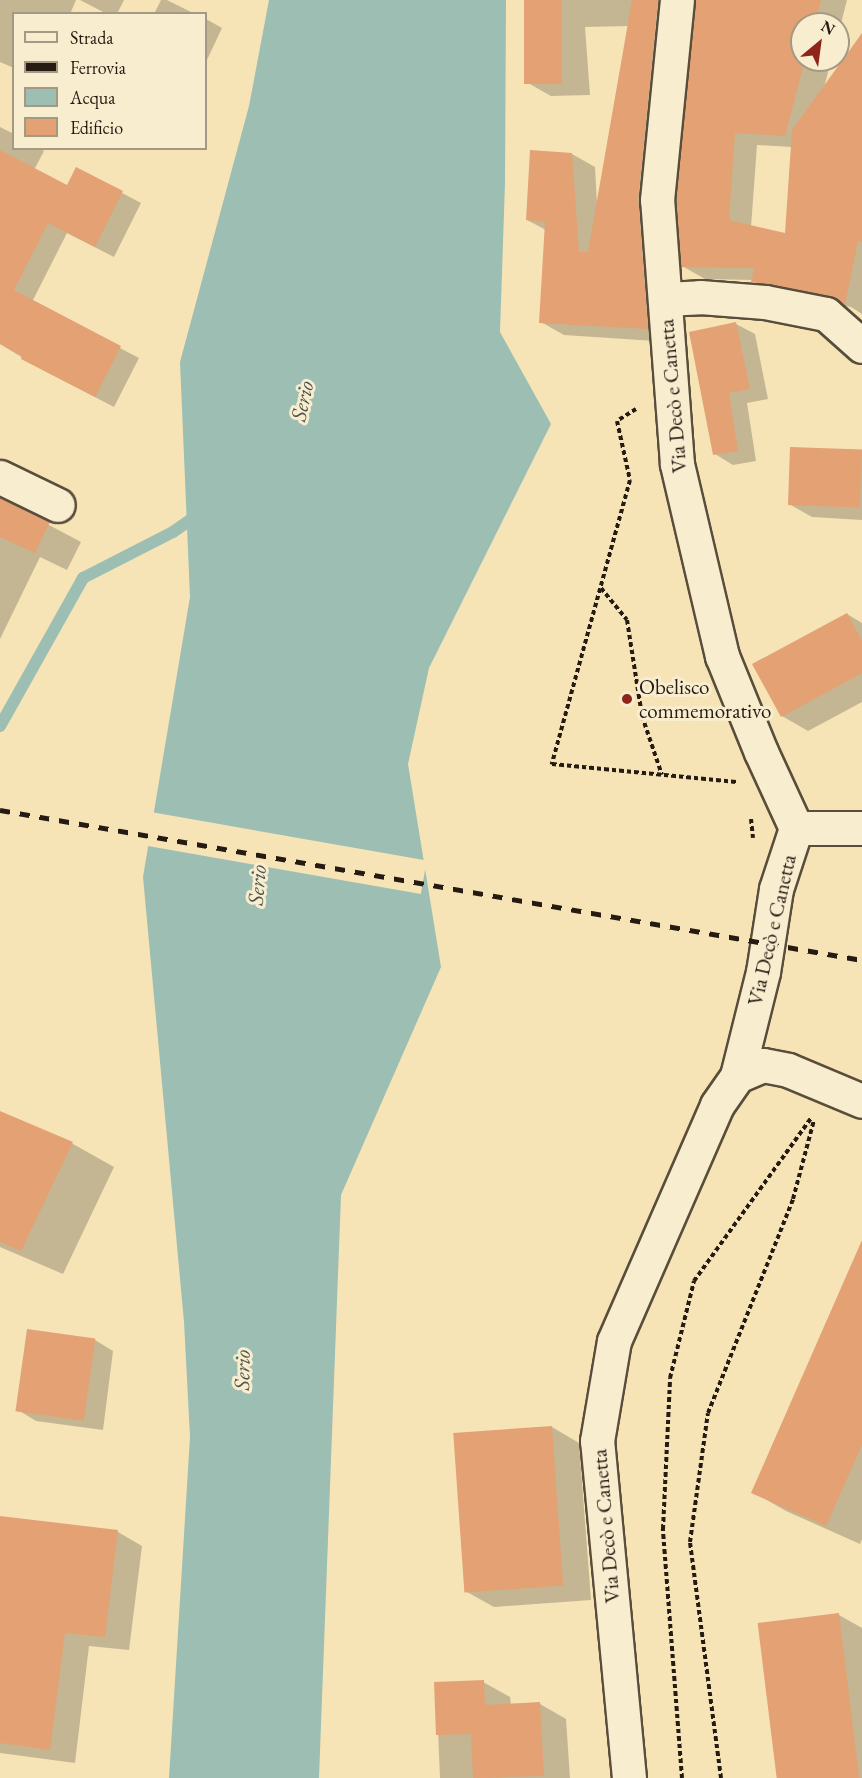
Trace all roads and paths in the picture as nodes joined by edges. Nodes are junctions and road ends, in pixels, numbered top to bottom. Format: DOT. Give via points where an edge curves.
graph roads {
  1 [pos="677,0"];
  2 [pos="664,299"];
  3 [pos="862,346"];
  4 [pos="669,364"];
  5 [pos="0,477"];
  6 [pos="58,505"];
  7 [pos="601,587"];
  8 [pos="662,775"];
  9 [pos="747,783"];
  10 [pos="750,818"];
  11 [pos="796,828"];
  12 [pos="862,828"];
  13 [pos="753,841"];
  14 [pos="737,1076"];
  15 [pos="862,1101"];
  16 [pos="629,1778"];
  17 [pos="682,1778"];
  18 [pos="721,1778"];
  1 -- 2 [label="street, Via Decò e Canetta" via="657,200"];
  2 -- 3 [label="street" via="700,297 765,302 826,314"];
  2 -- 4 [label="street, Via Decò e Canetta"];
  4 -- 7 [label="path" via="652,399 617,422 630,480"];
  4 -- 11 [label="street, Via Decò e Canetta" via="677,464 722,656"];
  5 -- 6 [label="street"];
  7 -- 8 [label="path" via="627,620 642,716"];
  7 -- 8 [label="path" via="552,764"];
  8 -- 9 [label="path"];
  10 -- 13 [label="path"];
  11 -- 12 [label="street"];
  11 -- 14 [label="street, Via Decò e Canetta" via="776,889 763,972"];
  14 -- 15 [label="street" via="763,1065 788,1070"];
  14 -- 16 [label="street, Via Decò e Canetta" via="717,1105 614,1341 597,1441"];
  17 -- 18 [label="path" via="663,1529 670,1378 694,1281 816,1112 793,1199 708,1413 690,1542"];
}
